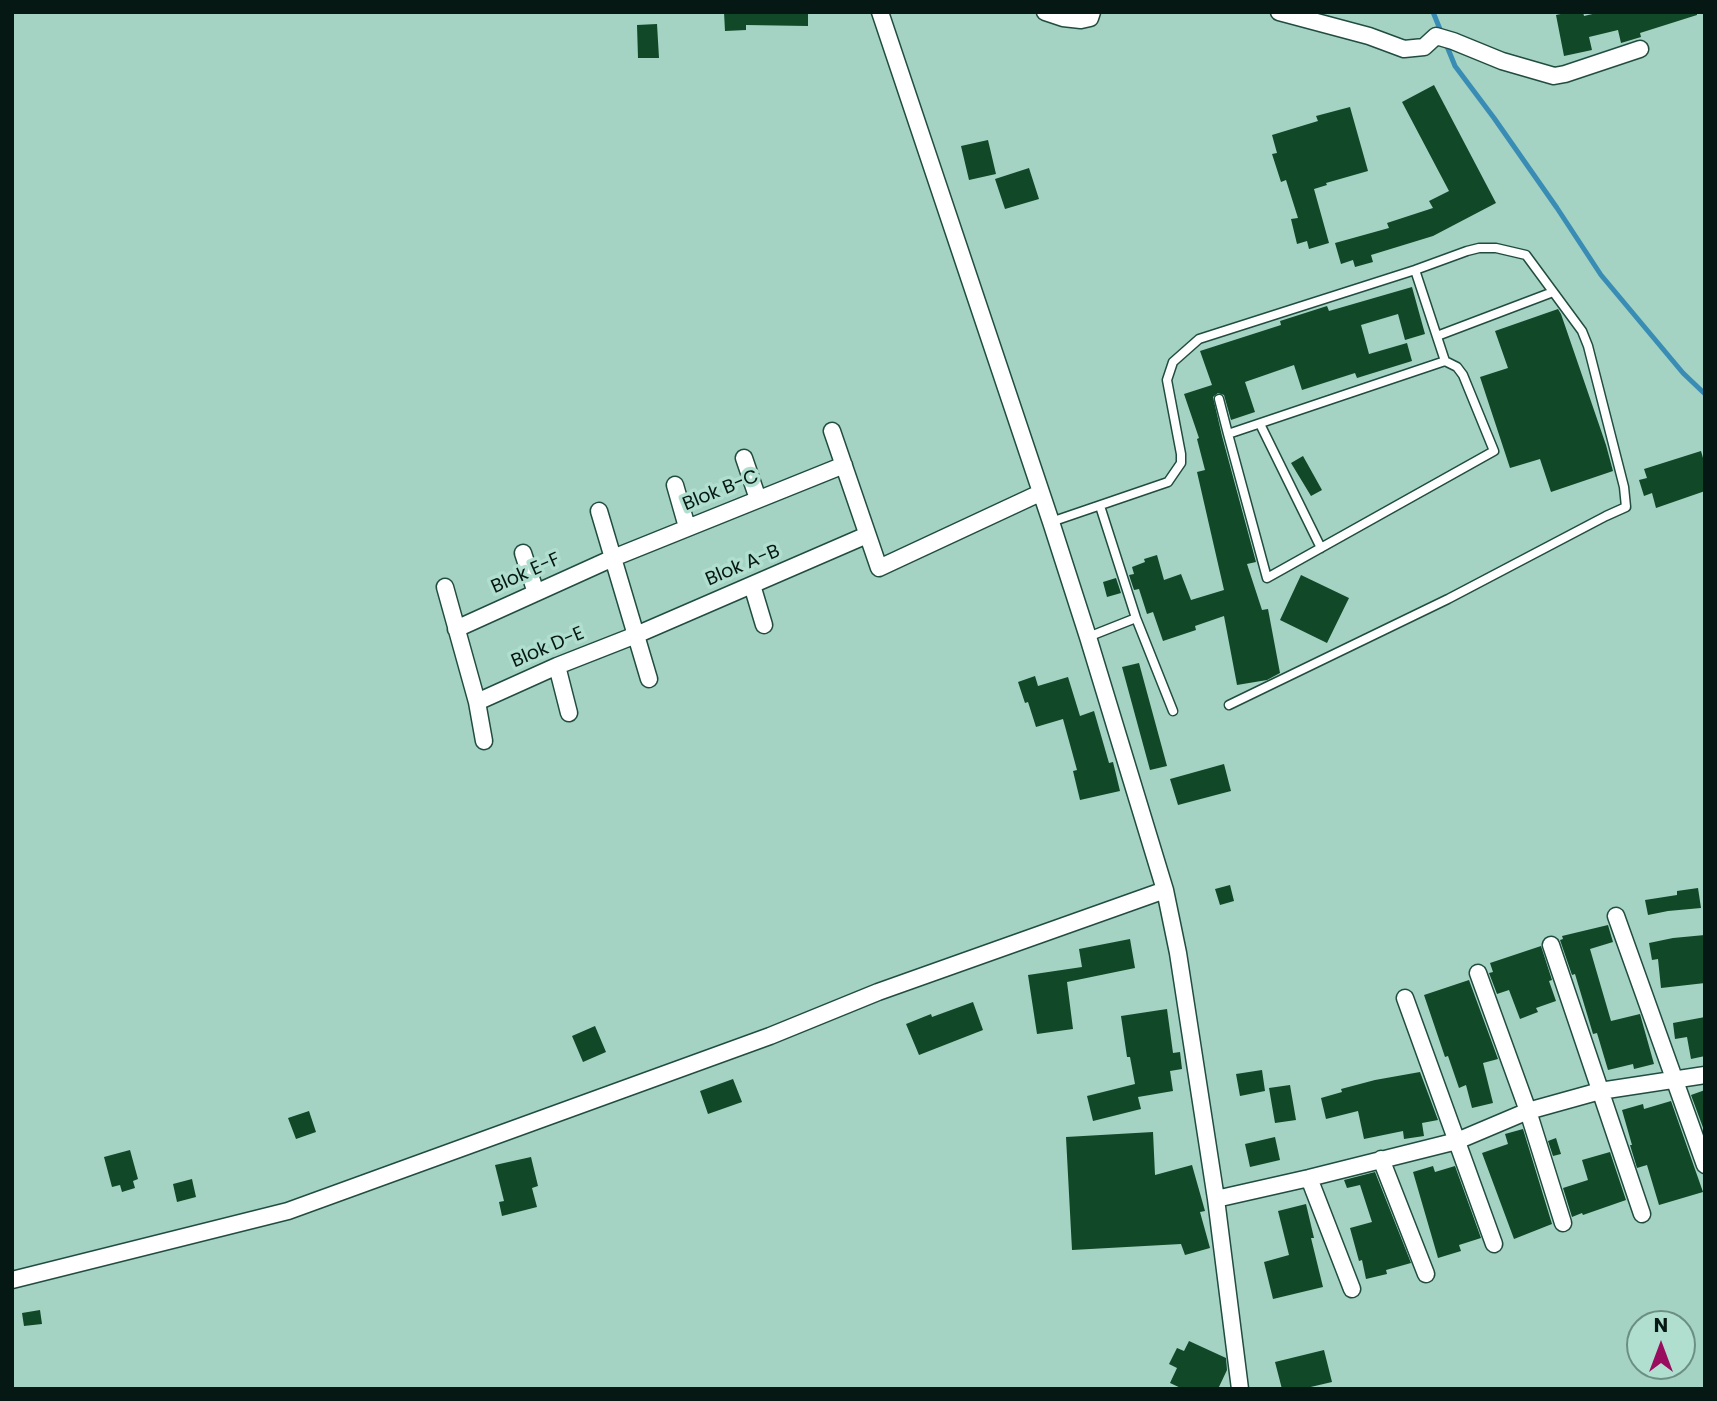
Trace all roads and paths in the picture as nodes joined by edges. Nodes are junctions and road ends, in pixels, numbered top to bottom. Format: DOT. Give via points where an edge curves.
graph roads {
  1 [pos="880,12"];
  2 [pos="1045,12"];
  3 [pos="1092,12"];
  4 [pos="1279,12"];
  5 [pos="1640,49"];
  6 [pos="1415,270"];
  7 [pos="1553,292"];
  8 [pos="1437,336"];
  9 [pos="1445,361"];
  10 [pos="1219,399"];
  11 [pos="1260,424"];
  12 [pos="832,430"];
  13 [pos="1228,434"];
  14 [pos="744,458"];
  15 [pos="844,465"];
  16 [pos="676,485"];
  17 [pos="1040,493"];
  18 [pos="758,499"];
  19 [pos="1100,506"];
  20 [pos="599,511"];
  21 [pos="1051,522"];
  22 [pos="687,527"];
  23 [pos="867,535"];
  24 [pos="1321,548"];
  25 [pos="523,553"];
  26 [pos="614,558"];
  27 [pos="752,585"];
  28 [pos="445,587"];
  29 [pos="536,593"];
  30 [pos="1136,618"];
  31 [pos="764,625"];
  32 [pos="456,629"];
  33 [pos="636,635"];
  34 [pos="1088,637"];
  35 [pos="556,666"];
  36 [pos="649,679"];
  37 [pos="477,702"];
  38 [pos="1229,705"];
  39 [pos="1173,711"];
  40 [pos="569,713"];
  41 [pos="484,741"];
  42 [pos="1165,890"];
  43 [pos="1616,916"];
  44 [pos="1551,945"];
  45 [pos="1478,973"];
  46 [pos="1405,998"];
  47 [pos="1705,1075"];
  48 [pos="1675,1079"];
  49 [pos="1600,1091"];
  50 [pos="1528,1111"];
  51 [pos="1457,1140"];
  52 [pos="1381,1159"];
  53 [pos="1705,1165"];
  54 [pos="1309,1178"];
  55 [pos="1216,1199"];
  56 [pos="1642,1214"];
  57 [pos="1563,1223"];
  58 [pos="1494,1244"];
  59 [pos="1426,1274"];
  60 [pos="12,1280"];
  61 [pos="1352,1289"];
  62 [pos="1240,1389"];
  1 -- 17 [label="street"];
  2 -- 3 [label="street" via="1081,20 1090,18"];
  4 -- 5 [label="street" via="1404,49 1424,47 1436,36 1554,76"];
  6 -- 7 [label="lane" via="1466,251 1496,248 1526,255"];
  6 -- 8 [label="lane"];
  6 -- 19 [label="lane" via="1199,339 1173,362 1167,380 1181,454 1176,472 1168,482"];
  7 -- 8 [label="lane"];
  7 -- 38 [label="lane" via="1588,346 1626,507"];
  8 -- 9 [label="lane"];
  9 -- 11 [label="lane"];
  9 -- 24 [label="lane" via="1464,375 1494,451"];
  10 -- 13 [label="lane"];
  11 -- 13 [label="lane"];
  11 -- 24 [label="lane"];
  12 -- 15 [label="street"];
  13 -- 24 [label="lane" via="1267,578"];
  14 -- 18 [label="street"];
  15 -- 18 [label="street, Blok B-C"];
  15 -- 23 [label="street"];
  16 -- 22 [label="street"];
  17 -- 21 [label="street"];
  17 -- 23 [label="street" via="879,568"];
  18 -- 22 [label="street, Blok B-C"];
  19 -- 21 [label="lane"];
  19 -- 30 [label="lane"];
  20 -- 26 [label="street"];
  21 -- 34 [label="street"];
  22 -- 26 [label="street, Blok B-C"];
  23 -- 27 [label="street, Blok A-B"];
  25 -- 29 [label="street"];
  26 -- 29 [label="street, Blok E-F"];
  26 -- 33 [label="street"];
  27 -- 31 [label="street"];
  27 -- 33 [label="street, Blok A-B"];
  28 -- 32 [label="street"];
  29 -- 32 [label="street, Blok E-F"];
  30 -- 34 [label="lane"];
  30 -- 39 [label="lane"];
  32 -- 37 [label="street"];
  33 -- 35 [label="street, Blok D-E"];
  33 -- 36 [label="street"];
  34 -- 42 [label="street"];
  35 -- 37 [label="street, Blok D-E"];
  35 -- 40 [label="street"];
  37 -- 41 [label="street"];
  42 -- 55 [label="street"];
  42 -- 60 [label="street" via="288,1211"];
  43 -- 48 [label="street"];
  44 -- 49 [label="street"];
  45 -- 50 [label="street"];
  46 -- 51 [label="street"];
  47 -- 48 [label="street"];
  48 -- 49 [label="street"];
  48 -- 53 [label="street"];
  49 -- 50 [label="street"];
  49 -- 56 [label="street"];
  50 -- 51 [label="street"];
  50 -- 57 [label="street"];
  51 -- 52 [label="street"];
  51 -- 58 [label="street"];
  52 -- 54 [label="street"];
  52 -- 59 [label="street"];
  54 -- 55 [label="street"];
  54 -- 61 [label="street"];
  55 -- 62 [label="street"];
}
